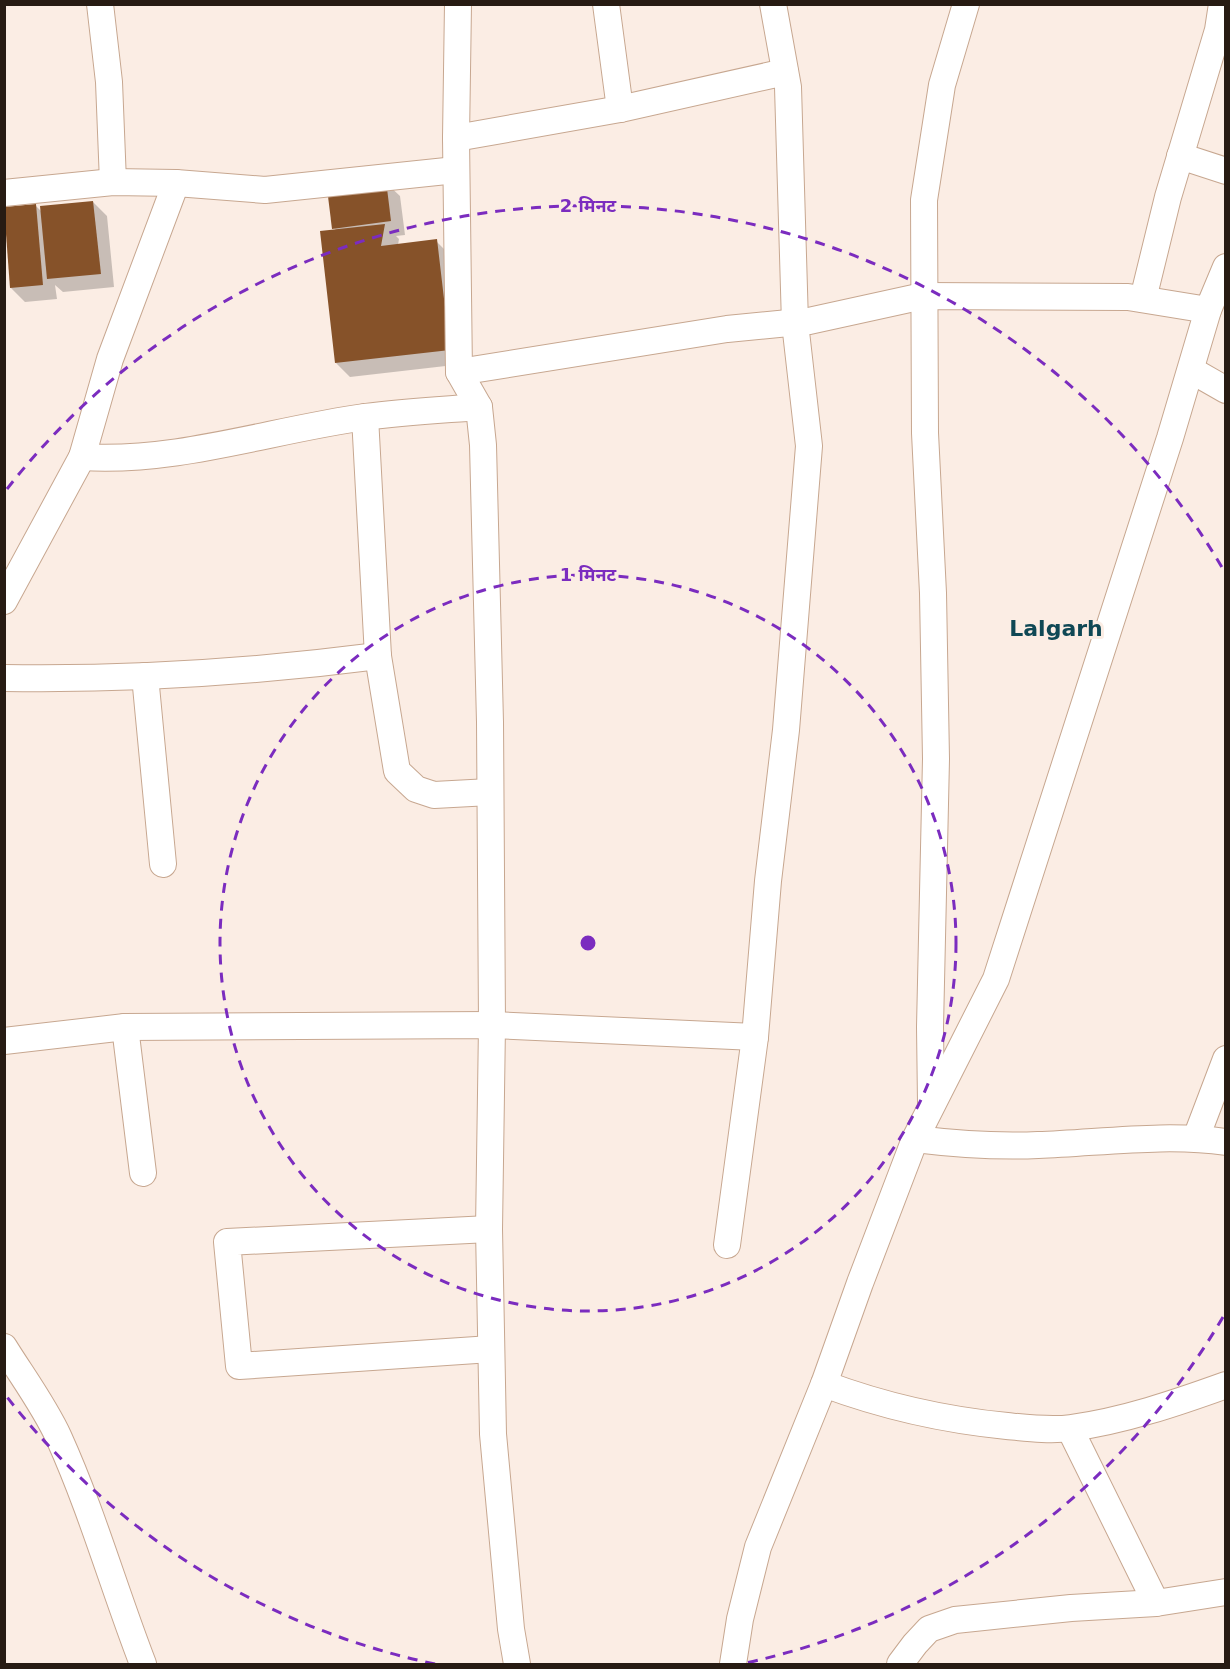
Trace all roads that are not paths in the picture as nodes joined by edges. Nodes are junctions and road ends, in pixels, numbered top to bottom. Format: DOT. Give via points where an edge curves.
graph roads {
  1 [pos="100,4"];
  2 [pos="458,4"];
  3 [pos="606,4"];
  4 [pos="773,4"];
  5 [pos="966,4"];
  6 [pos="1222,4"];
  7 [pos="785,72"];
  8 [pos="620,109"];
  9 [pos="456,138"];
  10 [pos="1180,156"];
  11 [pos="456,170"];
  12 [pos="1226,171"];
  13 [pos="113,182"];
  14 [pos="176,183"];
  15 [pos="4,193"];
  16 [pos="1226,267"];
  17 [pos="923,296"];
  18 [pos="1143,299"];
  19 [pos="1208,310"];
  20 [pos="795,323"];
  21 [pos="1191,370"];
  22 [pos="459,372"];
  23 [pos="1226,390"];
  24 [pos="479,407"];
  25 [pos="365,417"];
  26 [pos="82,457"];
  27 [pos="4,601"];
  28 [pos="378,656"];
  29 [pos="145,676"];
  30 [pos="4,678"];
  31 [pos="490,792"];
  32 [pos="163,864"];
  33 [pos="492,1025"];
  34 [pos="125,1027"];
  35 [pos="755,1037"];
  36 [pos="4,1041"];
  37 [pos="1226,1059"];
  38 [pos="931,1107"];
  39 [pos="1196,1138"];
  40 [pos="915,1139"];
  41 [pos="1226,1142"];
  42 [pos="143,1173"];
  43 [pos="489,1228"];
  44 [pos="727,1245"];
  45 [pos="491,1349"];
  46 [pos="8,1364"];
  47 [pos="824,1384"];
  48 [pos="1226,1386"];
  49 [pos="1070,1429"];
  50 [pos="1226,1592"];
  51 [pos="1156,1603"];
  52 [pos="143,1665"];
  53 [pos="517,1665"];
  54 [pos="733,1665"];
  55 [pos="900,1665"];
  1 -- 13 [label="street" via="110,82"];
  2 -- 9 [label="street"];
  3 -- 8 [label="street"];
  4 -- 7 [label="street"];
  5 -- 17 [label="street" via="942,85 924,200"];
  6 -- 10 [label="street" via="1218,30"];
  7 -- 8 [label="street"];
  7 -- 20 [label="street"];
  8 -- 9 [label="street"];
  9 -- 11 [label="street"];
  10 -- 12 [label="street"];
  10 -- 18 [label="street"];
  11 -- 14 [label="street" via="265,190"];
  11 -- 22 [label="street"];
  13 -- 14 [label="street"];
  13 -- 15 [label="street"];
  14 -- 26 [label="street" via="110,359"];
  16 -- 19 [label="street"];
  17 -- 18 [label="street"];
  17 -- 20 [label="street"];
  17 -- 38 [label="street" via="936,759"];
  18 -- 19 [label="street"];
  19 -- 21 [label="street"];
  20 -- 22 [label="street" via="727,329"];
  20 -- 35 [label="street" via="809,446"];
  21 -- 23 [label="street"];
  21 -- 38 [label="street" via="996,979"];
  22 -- 24 [label="street"];
  24 -- 25 [label="street"];
  24 -- 31 [label="street"];
  25 -- 26 [label="street" via="175,453 114,459"];
  25 -- 28 [label="street"];
  26 -- 27 [label="street"];
  28 -- 29 [label="street" via="303,666"];
  28 -- 31 [label="street" via="397,771 416,789 434,795"];
  29 -- 30 [label="street"];
  29 -- 32 [label="street"];
  31 -- 33 [label="street"];
  33 -- 34 [label="street"];
  33 -- 35 [label="street"];
  33 -- 43 [label="street"];
  34 -- 36 [label="street"];
  34 -- 42 [label="street"];
  35 -- 44 [label="street"];
  37 -- 39 [label="street"];
  38 -- 40 [label="street"];
  39 -- 40 [label="street" via="1036,1146 981,1146"];
  39 -- 41 [label="street"];
  40 -- 47 [label="street"];
  43 -- 45 [label="street"];
  43 -- 45 [label="street" via="227,1242 239,1366"];
  45 -- 53 [label="street" via="493,1434"];
  46 -- 52 [label="street" via="57,1435 85,1501"];
  47 -- 49 [label="street" via="856,1396 974,1423"];
  47 -- 54 [label="street" via="758,1547"];
  48 -- 49 [label="street" via="1137,1414"];
  49 -- 51 [label="street"];
  50 -- 51 [label="street"];
  51 -- 55 [label="street" via="955,1620 929,1629"];
}
